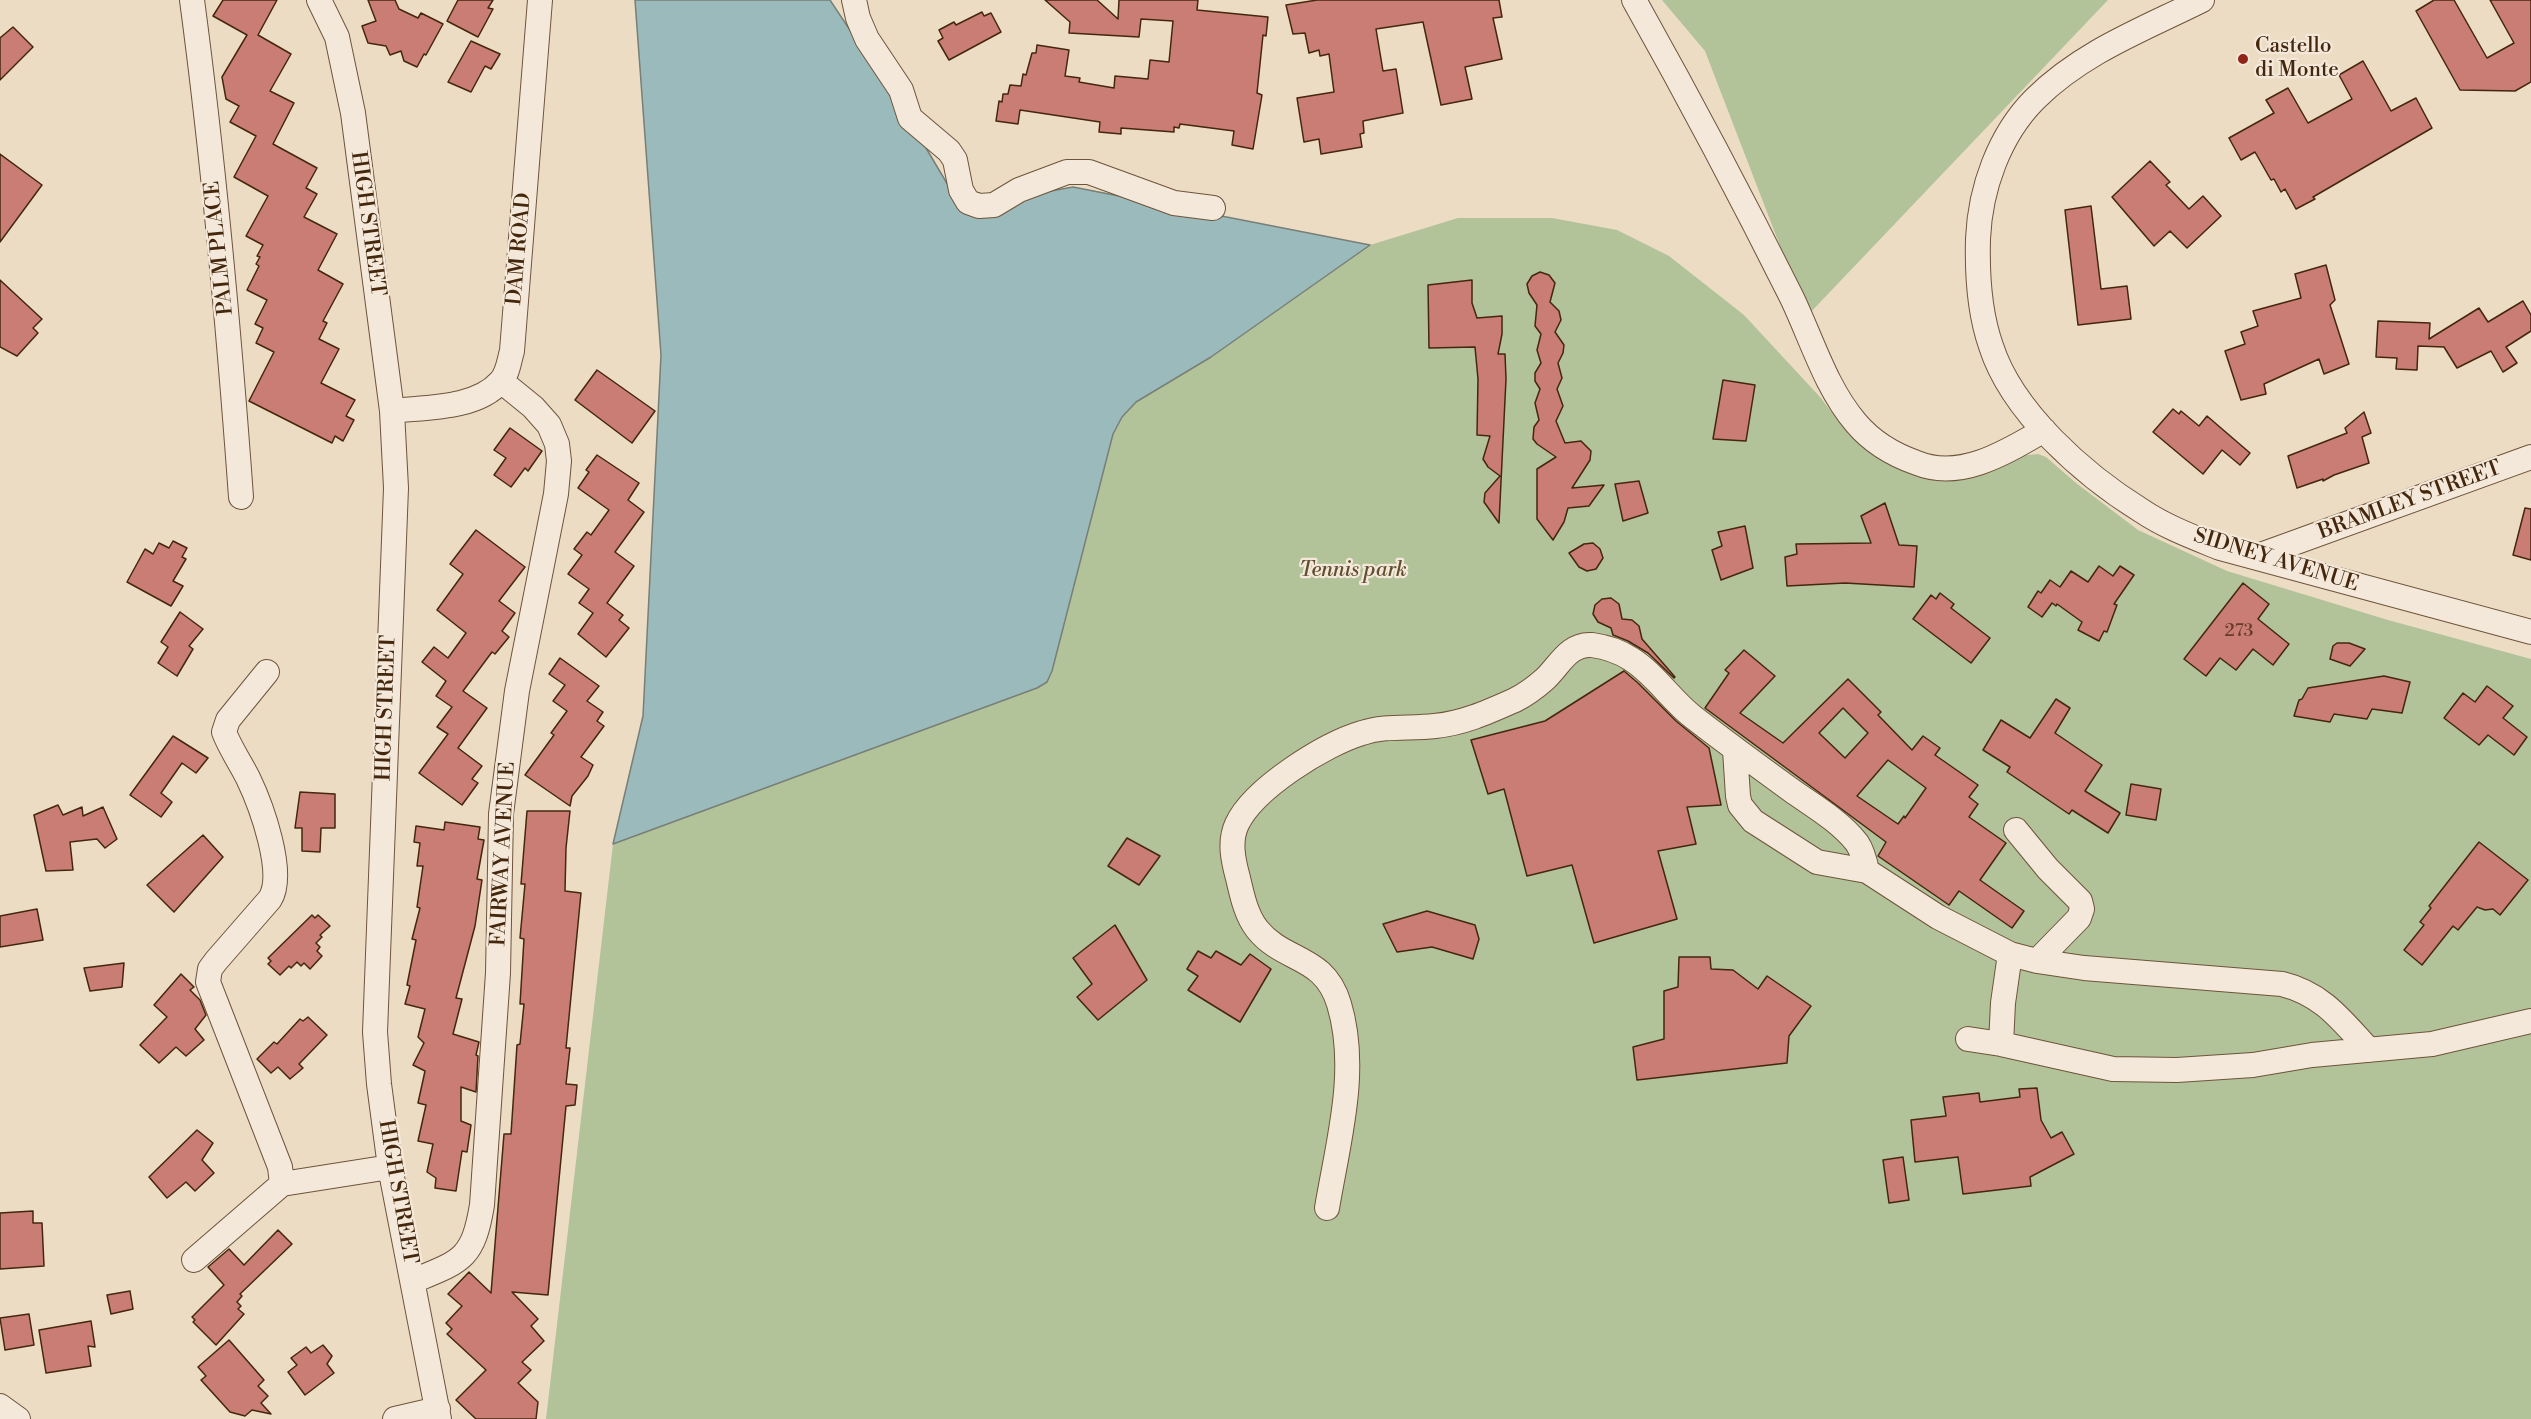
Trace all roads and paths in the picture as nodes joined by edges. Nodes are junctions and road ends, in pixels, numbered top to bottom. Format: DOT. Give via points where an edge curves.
graph roads {
  1 [pos="192,0"];
  2 [pos="319,0"];
  3 [pos="540,0"];
  4 [pos="854,0"];
  5 [pos="1634,0"];
  6 [pos="2192,3"];
  7 [pos="1213,208"];
  8 [pos="501,381"];
  9 [pos="392,411"];
  10 [pos="2044,430"];
  11 [pos="2531,457"];
  12 [pos="241,497"];
  13 [pos="2255,557"];
  14 [pos="2531,632"];
  15 [pos="267,672"];
  16 [pos="1735,750"];
  17 [pos="2016,830"];
  18 [pos="1867,871"];
  19 [pos="2010,954"];
  20 [pos="2037,961"];
  21 [pos="2531,1021"];
  22 [pos="1968,1039"];
  23 [pos="2001,1044"];
  24 [pos="2369,1050"];
  25 [pos="390,1167"];
  26 [pos="282,1184"];
  27 [pos="1327,1208"];
  28 [pos="195,1260"];
  29 [pos="414,1281"];
  30 [pos="0,1406"];
  31 [pos="439,1414"];
  32 [pos="18,1419"];
  33 [pos="395,1419"];
  1 -- 12 [label="street, PALM PLACE" via="229,332"];
  2 -- 9 [label="street, HIGH STREET" via="337,37 353,113"];
  3 -- 8 [label="street, DAM ROAD" via="512,351"];
  4 -- 7 [label="street" via="867,39 901,90 910,118 949,151 955,160 961,190 969,202 994,205 1019,190 1067,172 1089,172 1174,203"];
  5 -- 10 [label="street" via="1792,299 1841,404 1856,423 1885,447 1918,464 1936,467 1986,462"];
  6 -- 10 [label="street, SIDNEY AVENUE" via="2090,54 2034,100 2001,147 1985,191 1979,225 1978,280 1990,346 2008,382"];
  8 -- 9 [label="street" via="473,399"];
  8 -- 29 [label="street, FAIRWAY AVENUE" via="549,425 559,460 556,494 516,691 501,814 498,974 478,1228 469,1251 460,1259"];
  9 -- 25 [label="street, HIGH STREET" via="396,489 375,1032"];
  10 -- 13 [label="street, SIDNEY AVENUE" via="2098,480 2141,511 2220,548"];
  11 -- 13 [label="street, BRAMLEY STREET"];
  13 -- 14 [label="street, SIDNEY AVENUE"];
  15 -- 26 [label="street" via="228,720 224,732 261,811 276,865 275,887 270,899 210,969 208,982 280,1167"];
  16 -- 18 [label="street" via="1856,842"];
  16 -- 18 [label="street" via="1740,806 1752,821 1817,862"];
  16 -- 27 [label="street" via="1690,714 1635,661 1619,651 1589,645 1573,649 1544,680 1517,699 1466,722 1362,733 1330,747 1268,787 1248,807 1236,826 1232,845 1251,921 1277,946 1318,968 1328,979 1340,1006 1348,1077"];
  17 -- 20 [label="street" via="2082,909 2079,918"];
  18 -- 19 [label="street" via="1929,912"];
  19 -- 20 [label="street"];
  19 -- 23 [label="street"];
  20 -- 24 [label="street" via="2299,988 2334,1012"];
  21 -- 24 [label="street" via="2432,1044"];
  22 -- 23 [label="street"];
  23 -- 24 [label="street" via="2113,1070 2149,1071 2342,1061"];
  25 -- 26 [label="street"];
  25 -- 29 [label="street, HIGH STREET"];
  26 -- 28 [label="street"];
  29 -- 31 [label="street, HIGH STREET"];
  30 -- 32 [label="street"];
  31 -- 33 [label="street"];
}
